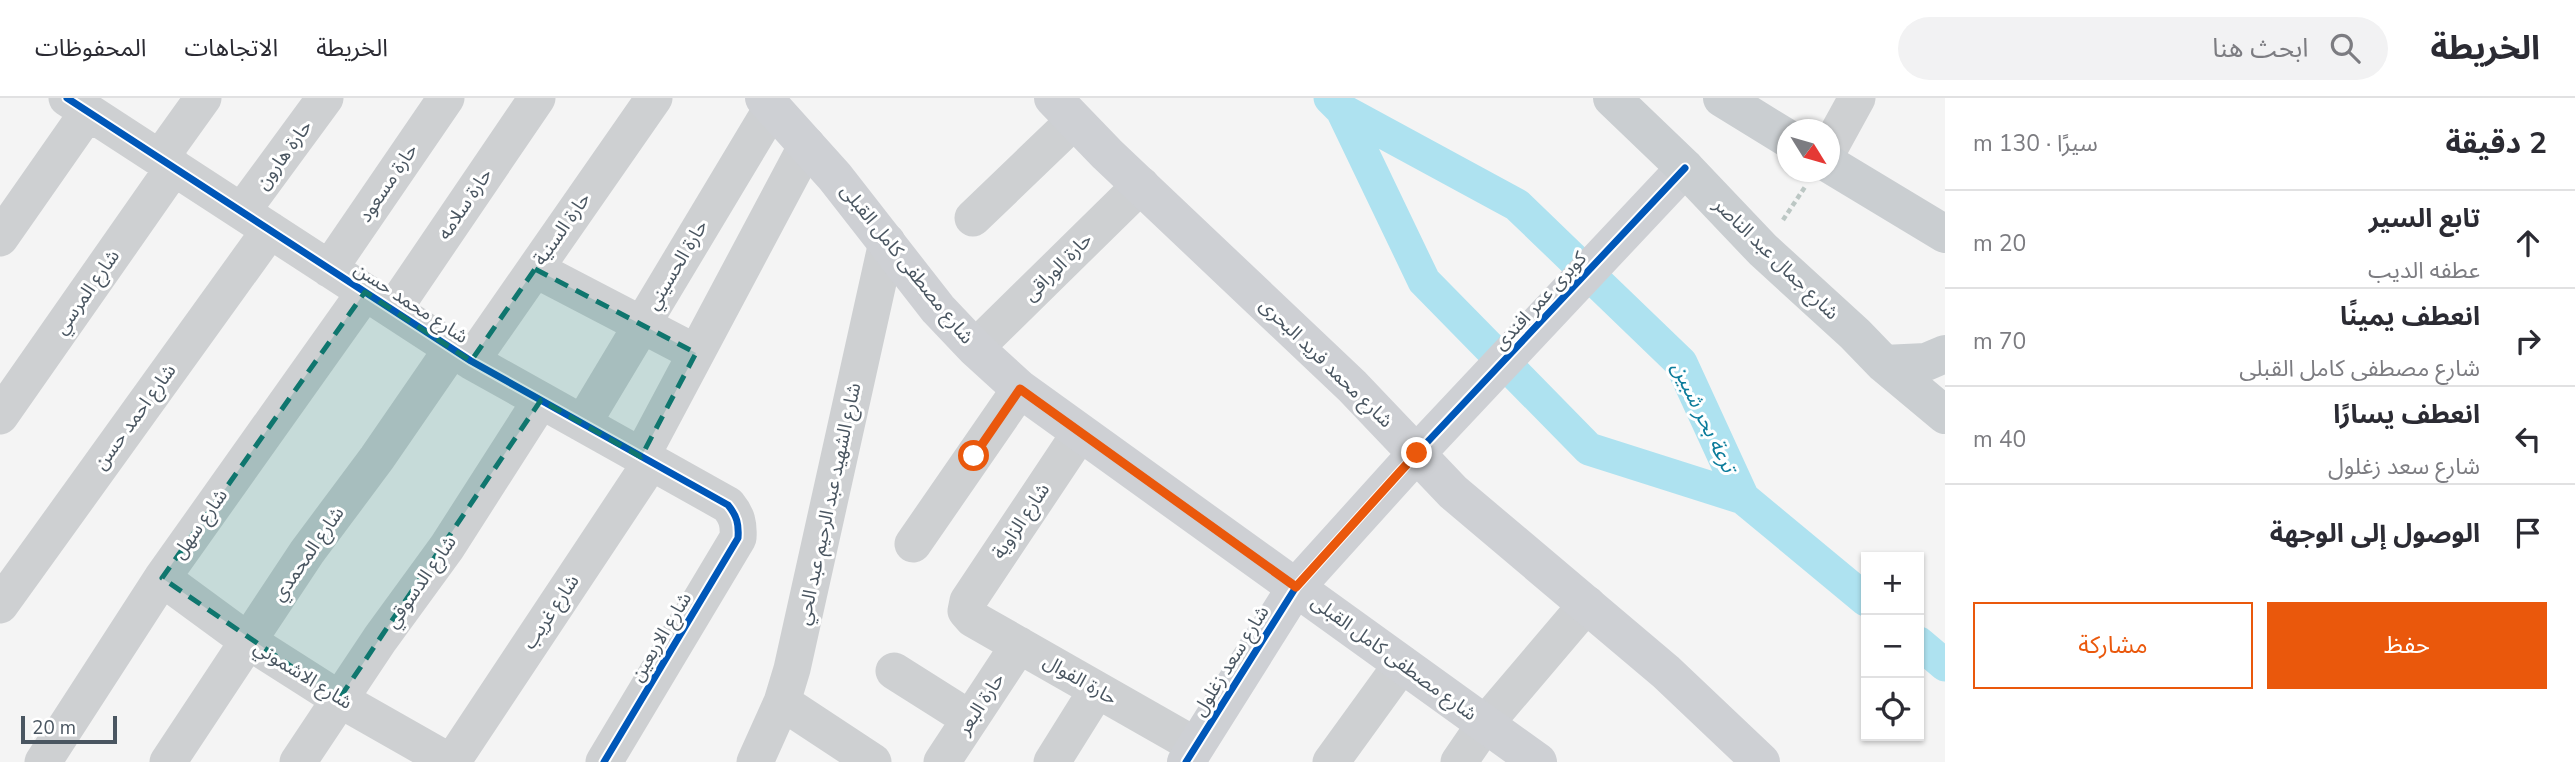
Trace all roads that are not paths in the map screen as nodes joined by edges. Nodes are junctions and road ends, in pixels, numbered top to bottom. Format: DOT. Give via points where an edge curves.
graph roads {
  1 [pos="203,98"];
  2 [pos="325,98"];
  3 [pos="446,98"];
  4 [pos="537,98"];
  5 [pos="654,98"];
  6 [pos="1612,98"];
  7 [pos="1722,98"];
  8 [pos="1857,98"];
  9 [pos="768,103"];
  10 [pos="78,105"];
  11 [pos="1064,109"];
  12 [pos="1840,129"];
  13 [pos="1777,132"];
  14 [pos="807,145"];
  15 [pos="167,163"];
  16 [pos="1685,168"];
  17 [pos="1838,182"];
  18 [pos="1141,185"];
  19 [pos="973,218"];
  20 [pos="256,221"];
  21 [pos="1945,234"];
  22 [pos="0,238"];
  23 [pos="887,242"];
  24 [pos="329,268"];
  25 [pos="535,269"];
  26 [pos="379,301"];
  27 [pos="642,324"];
  28 [pos="975,348"];
  29 [pos="696,353"];
  30 [pos="1945,354"];
  31 [pos="461,355"];
  32 [pos="1884,364"];
  33 [pos="1020,389"];
  34 [pos="541,400"];
  35 [pos="1945,415"];
  36 [pos="0,416"];
  37 [pos="583,423"];
  38 [pos="1080,432"];
  39 [pos="1428,442"];
  40 [pos="646,459"];
  41 [pos="739,526"];
  42 [pos="913,544"];
  43 [pos="162,579"];
  44 [pos="1296,587"];
  45 [pos="0,604"];
  46 [pos="1587,604"];
  47 [pos="966,611"];
  48 [pos="248,641"];
  49 [pos="1019,645"];
  50 [pos="1402,664"];
  51 [pos="894,671"];
  52 [pos="1097,690"];
  53 [pos="339,699"];
  54 [pos="782,702"];
  55 [pos="970,719"];
  56 [pos="1485,724"];
  57 [pos="1191,754"];
  58 [pos="43,762"];
  59 [pos="168,762"];
  60 [pos="298,762"];
  61 [pos="451,762"];
  62 [pos="604,762"];
  63 [pos="755,762"];
  64 [pos="873,762"];
  65 [pos="942,762"];
  66 [pos="1052,762"];
  67 [pos="1331,762"];
  68 [pos="1459,762"];
  69 [pos="1538,762"];
  70 [pos="1761,762"];
  1 -- 15 [label="street, شارع المرسي"];
  2 -- 20 [label="street, حارة هارون"];
  3 -- 24 [label="street, حارة مسعود"];
  4 -- 26 [label="street, حارة سلامه"];
  5 -- 25 [label="street, حارة السنية"];
  6 -- 16 [label="main road, شارع جمال عبد الناصر"];
  7 -- 13 [label="main road"];
  8 -- 12 [label="street"];
  9 -- 14 [label="main road, شارع مصطفى كامل القبلى"];
  9 -- 27 [label="street, حارة الحسيني"];
  10 -- 15 [label="street, شارع محمد حسن"];
  10 -- 22 [label="street"];
  11 -- 18 [label="main road, شارع محمد فريد البحرى"];
  11 -- 19 [label="street"];
  14 -- 23 [label="main road, شارع مصطفى كامل القبلى"];
  14 -- 29 [label="street, شارع غريب"];
  15 -- 20 [label="street, شارع محمد حسن"];
  15 -- 36 [label="street, شارع المرسي"];
  16 -- 32 [label="main road, شارع جمال عبد الناصر" via="1763,250"];
  16 -- 39 [label="main road, كوبرى عمر افندى"];
  17 -- 21 [label="main road"];
  18 -- 28 [label="street, حارة الوراقى"];
  18 -- 39 [label="main road, شارع محمد فريد البحرى" via="1352,386"];
  20 -- 24 [label="street, شارع محمد حسن"];
  20 -- 45 [label="street, شارع احمد حسن"];
  23 -- 28 [label="main road, شارع مصطفى كامل القبلى" via="938,309"];
  23 -- 54 [label="street, شارع الشهيد عبد الرحيم عبد الحي"];
  24 -- 26 [label="street, شارع محمد حسن"];
  25 -- 27 [label="street"];
  25 -- 31 [label="street, حارة السنية"];
  26 -- 31 [label="street, شارع محمد حسن"];
  26 -- 43 [label="street, شارع سهل"];
  27 -- 29 [label="street"];
  27 -- 37 [label="street, حارة الحسيني"];
  28 -- 33 [label="main road, شارع مصطفى كامل القبلى"];
  29 -- 40 [label="street, شارع غريب"];
  30 -- 32 [label="main road" via="1926,362"];
  31 -- 34 [label="street, شارع محمد حسن"];
  31 -- 48 [label="street, شارع المحمدي" via="377,458"];
  32 -- 35 [label="main road, شارع جمال عبد الناصر"];
  33 -- 38 [label="main road, شارع مصطفى كامل القبلى"];
  33 -- 42 [label="street"];
  34 -- 37 [label="street, شارع محمد حسن"];
  34 -- 53 [label="street, شارع الدسوقي" via="447,547"];
  37 -- 40 [label="street, شارع محمد حسن"];
  38 -- 44 [label="main road, شارع مصطفى كامل القبلى"];
  38 -- 47 [label="street, شارع الزاوية" via="968,601"];
  39 -- 44 [label="main road, شارع سعد زغلول"];
  39 -- 46 [label="main road, شارع محمد فريد البحرى" via="1454,492"];
  40 -- 41 [label="street, شارع محمد حسن" via="728,505"];
  40 -- 61 [label="street, شارع غريب"];
  41 -- 62 [label="street, شارع الاربعين" via="733,549"];
  43 -- 48 [label="street, شارع الاشموني"];
  43 -- 58 [label="street, شارع سهل"];
  44 -- 50 [label="main road, شارع مصطفى كامل القبلى"];
  44 -- 57 [label="main road, شارع سعد زغلول"];
  46 -- 56 [label="street"];
  46 -- 70 [label="main road, شارع محمد فريد البحرى"];
  47 -- 49 [label="street, حارة الفوال"];
  48 -- 53 [label="street, شارع الاشموني"];
  48 -- 59 [label="street, شارع المحمدي"];
  49 -- 52 [label="street, حارة الفوال"];
  49 -- 55 [label="street, حارة البعر"];
  50 -- 56 [label="main road, شارع مصطفى كامل القبلى"];
  50 -- 67 [label="street"];
  51 -- 55 [label="street"];
  52 -- 57 [label="street, حارة الفوال"];
  52 -- 66 [label="street"];
  53 -- 60 [label="street, شارع الدسوقي"];
  53 -- 61 [label="street, شارع الاشموني"];
  54 -- 63 [label="street, شارع الشهيد عبد الرحيم عبد الحي"];
  54 -- 64 [label="street"];
  55 -- 65 [label="street, حارة البعر"];
  56 -- 68 [label="street"];
  56 -- 69 [label="main road, شارع مصطفى كامل القبلى"];
}
